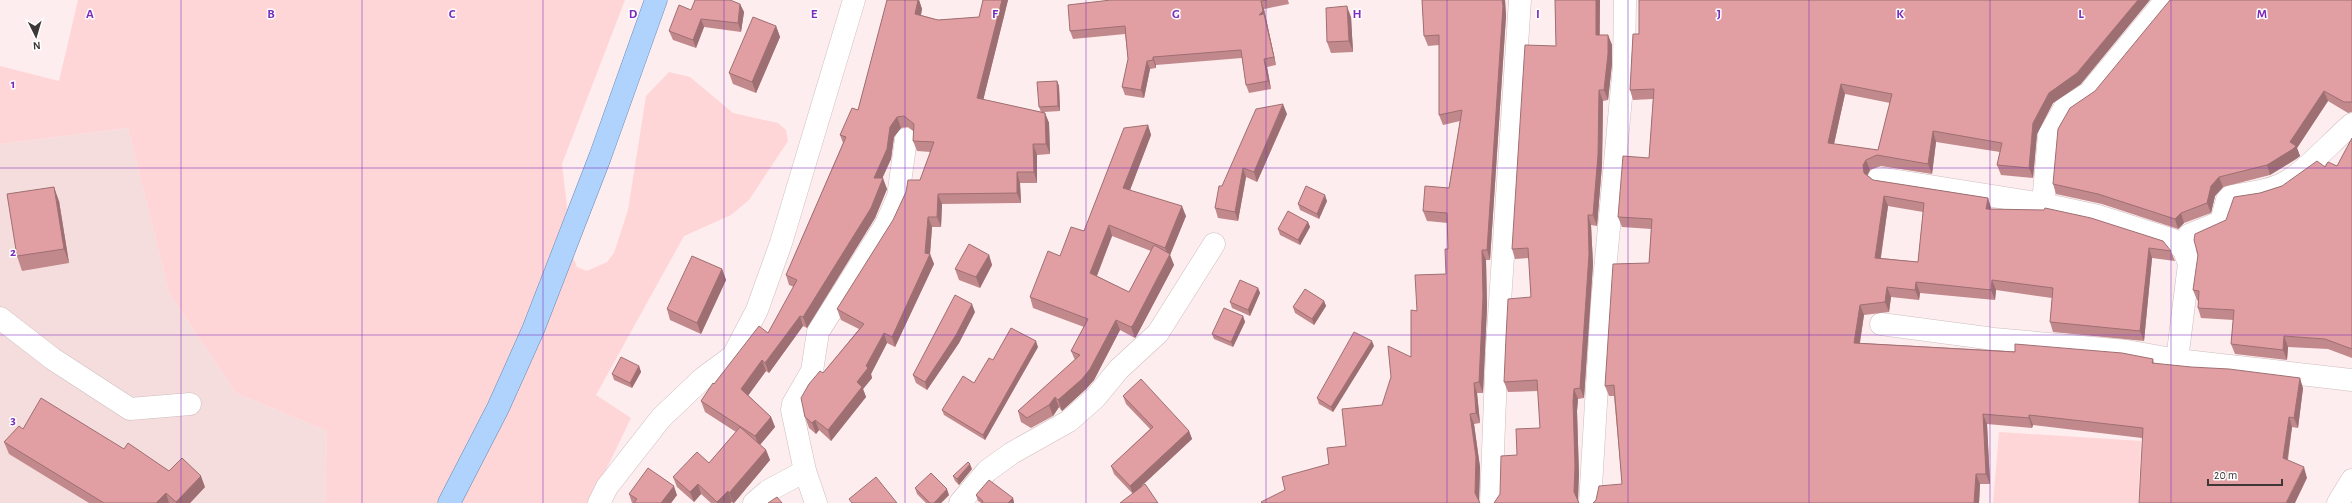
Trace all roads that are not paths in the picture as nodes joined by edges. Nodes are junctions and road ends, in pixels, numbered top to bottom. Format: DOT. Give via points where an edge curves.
graph roads {
  1 [pos="656,0"];
  2 [pos="854,0"];
  3 [pos="1520,0"];
  4 [pos="1624,0"];
  5 [pos="2166,0"];
  6 [pos="2352,124"];
  7 [pos="906,139"];
  8 [pos="1879,178"];
  9 [pos="2043,204"];
  10 [pos="1214,244"];
  11 [pos="2184,250"];
  12 [pos="0,318"];
  13 [pos="1881,324"];
  14 [pos="2177,360"];
  15 [pos="2352,380"];
  16 [pos="190,404"];
  17 [pos="805,471"];
  18 [pos="449,503"];
  19 [pos="599,503"];
  20 [pos="754,503"];
  21 [pos="816,503"];
  22 [pos="960,503"];
  23 [pos="1491,503"];
  24 [pos="1590,503"];
  1 -- 18 [label="main road" via="600,157 533,330 498,408"];
  2 -- 19 [label="street" via="789,220 757,310 733,356 703,378 661,418 607,487"];
  3 -- 23 [label="street" via="1497,347"];
  4 -- 24 [label="street" via="1624,65 1602,303"];
  5 -- 9 [label="street" via="2089,93 2064,109 2049,135"];
  6 -- 11 [label="street" via="2328,144 2308,166 2287,182 2268,190 2231,196 2227,200 2222,222 2189,235"];
  7 -- 17 [label="street" via="898,197 886,224 818,332 812,370 793,404 792,410"];
  8 -- 9 [label="street"];
  9 -- 11 [label="street" via="2098,216 2173,240"];
  10 -- 22 [label="street" via="1158,333 1119,369 1095,398 1069,421 1012,453 987,471"];
  11 -- 14 [label="street" via="2189,264"];
  12 -- 16 [label="street" via="53,359 130,409"];
  13 -- 14 [label="street" via="1994,339 2127,351"];
  14 -- 15 [label="street"];
  17 -- 20 [label="street" via="768,491"];
  17 -- 21 [label="street"];
}
